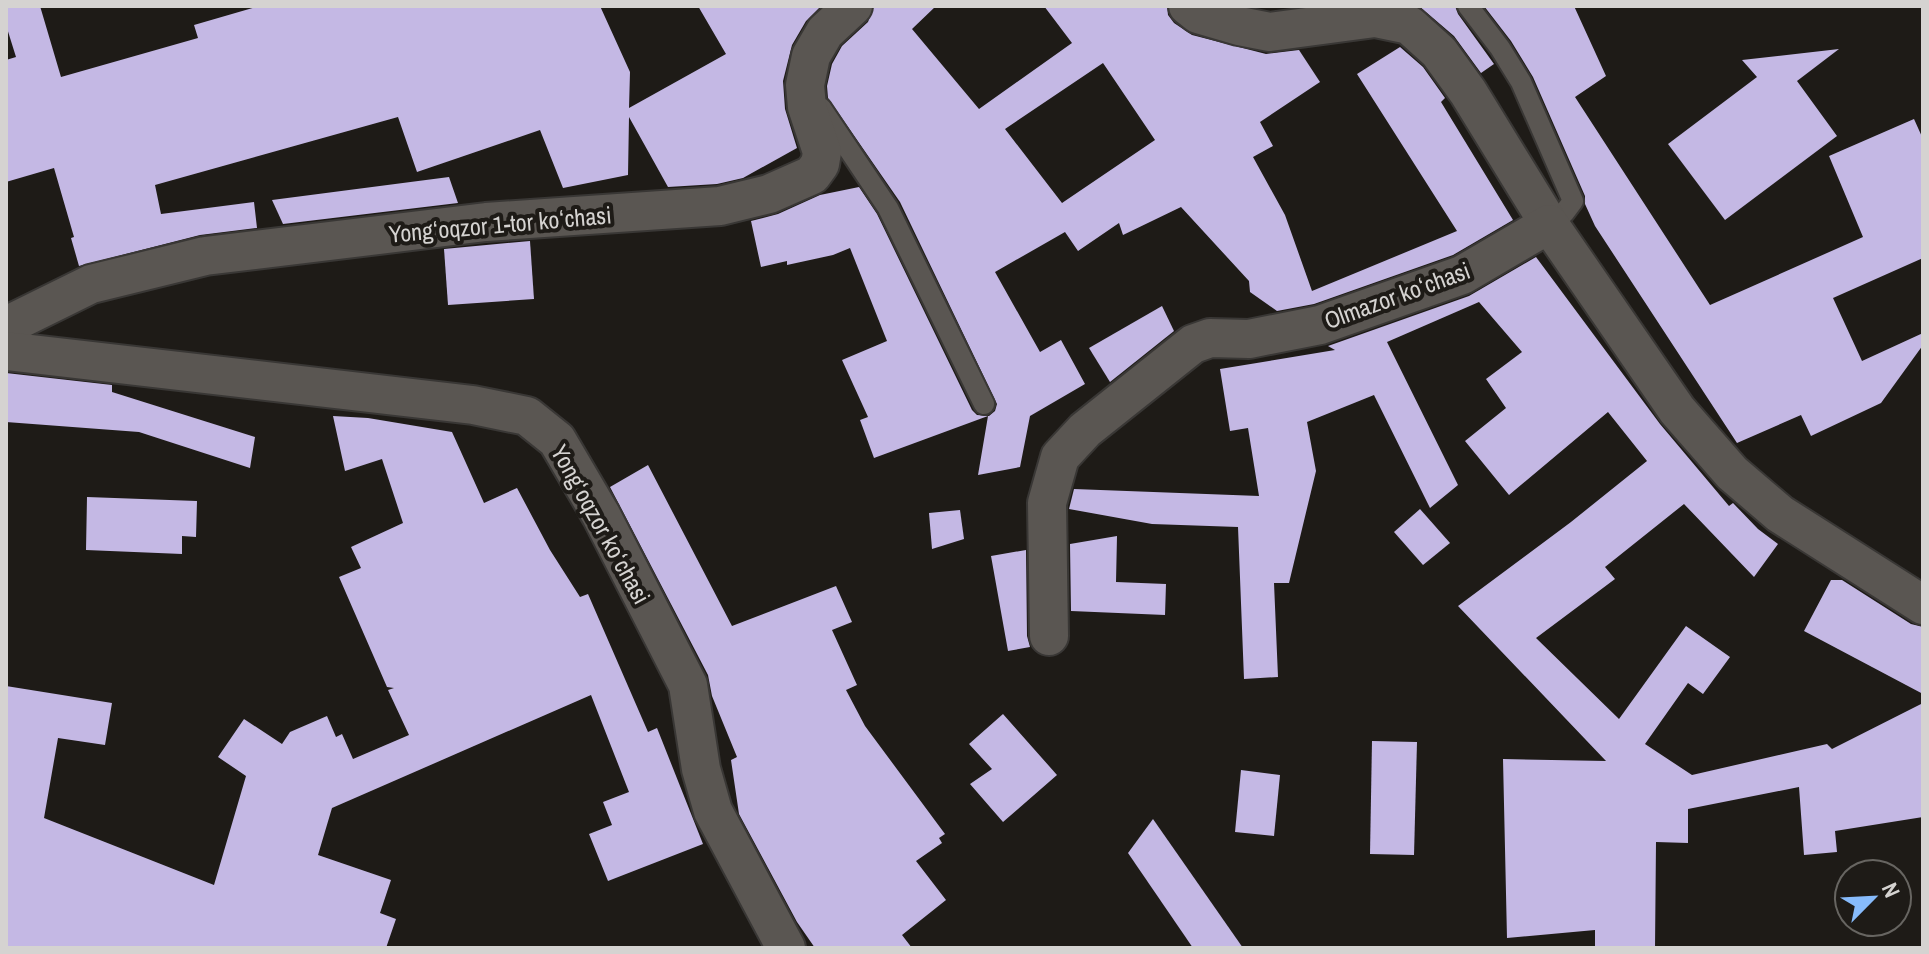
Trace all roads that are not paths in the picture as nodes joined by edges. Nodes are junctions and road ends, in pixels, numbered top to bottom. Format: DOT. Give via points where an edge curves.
graph roads {
  1 [pos="853,6"];
  2 [pos="1188,6"];
  3 [pos="1468,6"];
  4 [pos="805,85"];
  5 [pos="1549,224"];
  6 [pos="6,326"];
  7 [pos="6,351"];
  8 [pos="984,404"];
  9 [pos="1923,605"];
  10 [pos="1049,636"];
  11 [pos="786,948"];
  1 -- 4 [label="street, Yongʻoqzor 1-tor koʻchasi" via="825,32 811,56"];
  2 -- 5 [label="street" via="1198,14 1270,32 1375,18 1409,25 1439,52 1468,92"];
  3 -- 5 [label="lane" via="1521,82 1573,201"];
  4 -- 6 [label="street, Yongʻoqzor 1-tor koʻchasi" via="822,152 820,164 812,175 769,194 720,206 486,222 205,256 91,284"];
  4 -- 8 [label="lane" via="888,208"];
  5 -- 9 [label="street" via="1677,410 1732,473 1780,514"];
  5 -- 10 [label="street, Olmazor koʻchasi" via="1462,275 1320,325 1193,344 1085,430 1060,457 1047,503"];
  7 -- 11 [label="street, Yongʻoqzor koʻchasi" via="473,405 527,416 557,440 688,685 713,811"];
}
